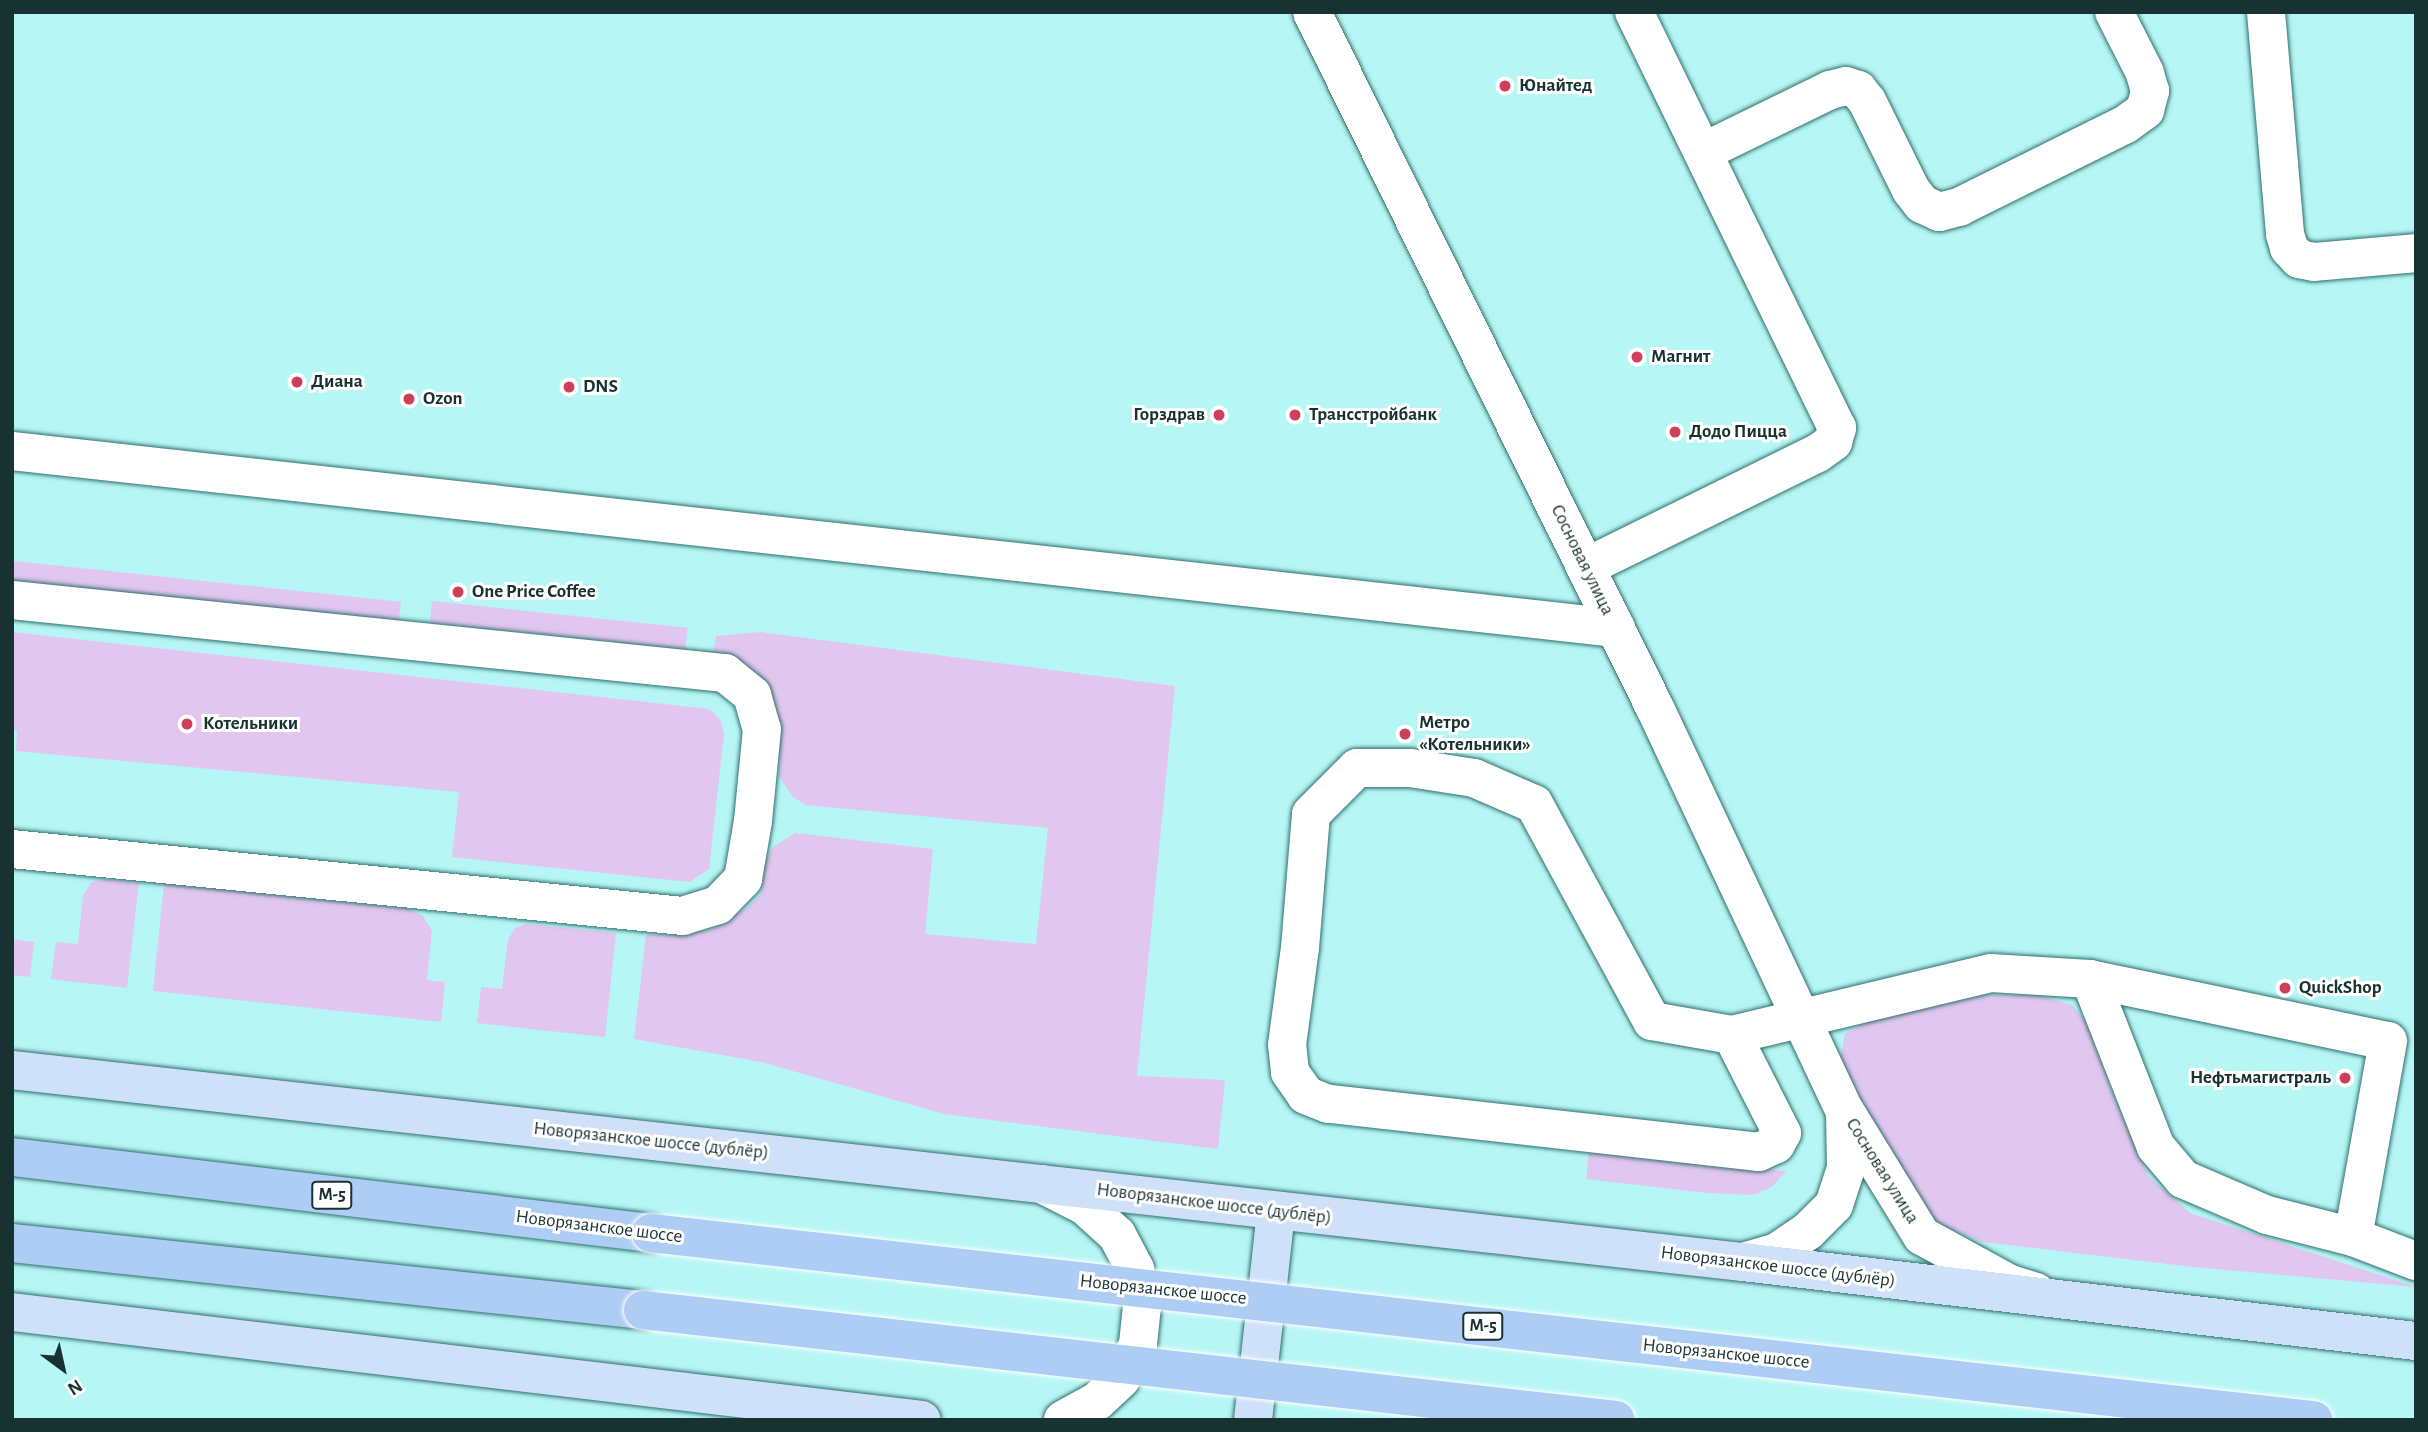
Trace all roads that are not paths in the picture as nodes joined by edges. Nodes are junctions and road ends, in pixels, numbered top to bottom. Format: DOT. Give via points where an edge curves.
graph roads {
  1 [pos="1312,12"];
  2 [pos="1634,12"];
  3 [pos="2114,12"];
  4 [pos="2266,12"];
  5 [pos="1703,152"];
  6 [pos="2416,253"];
  7 [pos="12,451"];
  8 [pos="1586,567"];
  9 [pos="12,600"];
  10 [pos="1616,628"];
  11 [pos="12,849"];
  12 [pos="2090,979"];
  13 [pos="1801,1018"];
  14 [pos="1732,1035"];
  15 [pos="12,1070"];
  16 [pos="1845,1111"];
  17 [pos="12,1157"];
  18 [pos="1042,1184"];
  19 [pos="1276,1212"];
  20 [pos="2353,1237"];
  21 [pos="12,1243"];
  22 [pos="2416,1261"];
  23 [pos="1743,1262"];
  24 [pos="2069,1302"];
  25 [pos="12,1312"];
  26 [pos="2416,1341"];
  27 [pos="922,1420"];
  28 [pos="1063,1420"];
  29 [pos="1253,1420"];
  30 [pos="1616,1420"];
  31 [pos="2314,1420"];
  1 -- 8 [label="street, Сосновая улица"];
  2 -- 5 [label="street"];
  3 -- 5 [label="street" via="2145,73 2150,91 2145,110 2126,124 1959,206 1939,212 1922,204 1867,101 1858,90 1846,86"];
  4 -- 6 [label="street" via="2289,248 2299,259 2314,262"];
  5 -- 8 [label="street" via="1838,428 1833,442 1818,453"];
  7 -- 10 [label="street"];
  8 -- 10 [label="street, Сосновая улица"];
  9 -- 11 [label="street" via="725,673 752,695 762,729 743,880 719,905 683,916"];
  10 -- 13 [label="street, Сосновая улица"];
  12 -- 13 [label="street" via="1991,973"];
  12 -- 20 [label="street" via="2156,1147 2183,1178 2267,1215"];
  12 -- 20 [label="street" via="2388,1041"];
  13 -- 14 [label="street"];
  13 -- 16 [label="street, Сосновая улица"];
  14 -- 14 [label="street" via="1652,1021 1534,804 1475,778 1410,768 1357,768 1311,814 1287,1045 1290,1072 1307,1095 1328,1104 1759,1152 1776,1144 1782,1133"];
  15 -- 18 [label="main road, Новорязанское шоссе (дублёр)"];
  16 -- 23 [label="street, Сосновая улица" via="1846,1169 1834,1205 1808,1231 1777,1252"];
  16 -- 24 [label="street, Сосновая улица" via="1922,1236 2010,1284"];
  17 -- 31 [label="highway, Новорязанское шоссе / М-5, bridge"];
  18 -- 19 [label="main road, Новорязанское шоссе (дублёр)"];
  18 -- 28 [label="street" via="1086,1206 1117,1235 1135,1269 1142,1306 1138,1345 1121,1379 1097,1401"];
  19 -- 23 [label="main road, Новорязанское шоссе (дублёр)"];
  19 -- 29 [label="main road"];
  20 -- 22 [label="street"];
  21 -- 30 [label="highway, bridge"];
  23 -- 24 [label="main road, Новорязанское шоссе (дублёр)"];
  24 -- 26 [label="main road, Новорязанское шоссе (дублёр)"];
  25 -- 27 [label="main road"];
}
